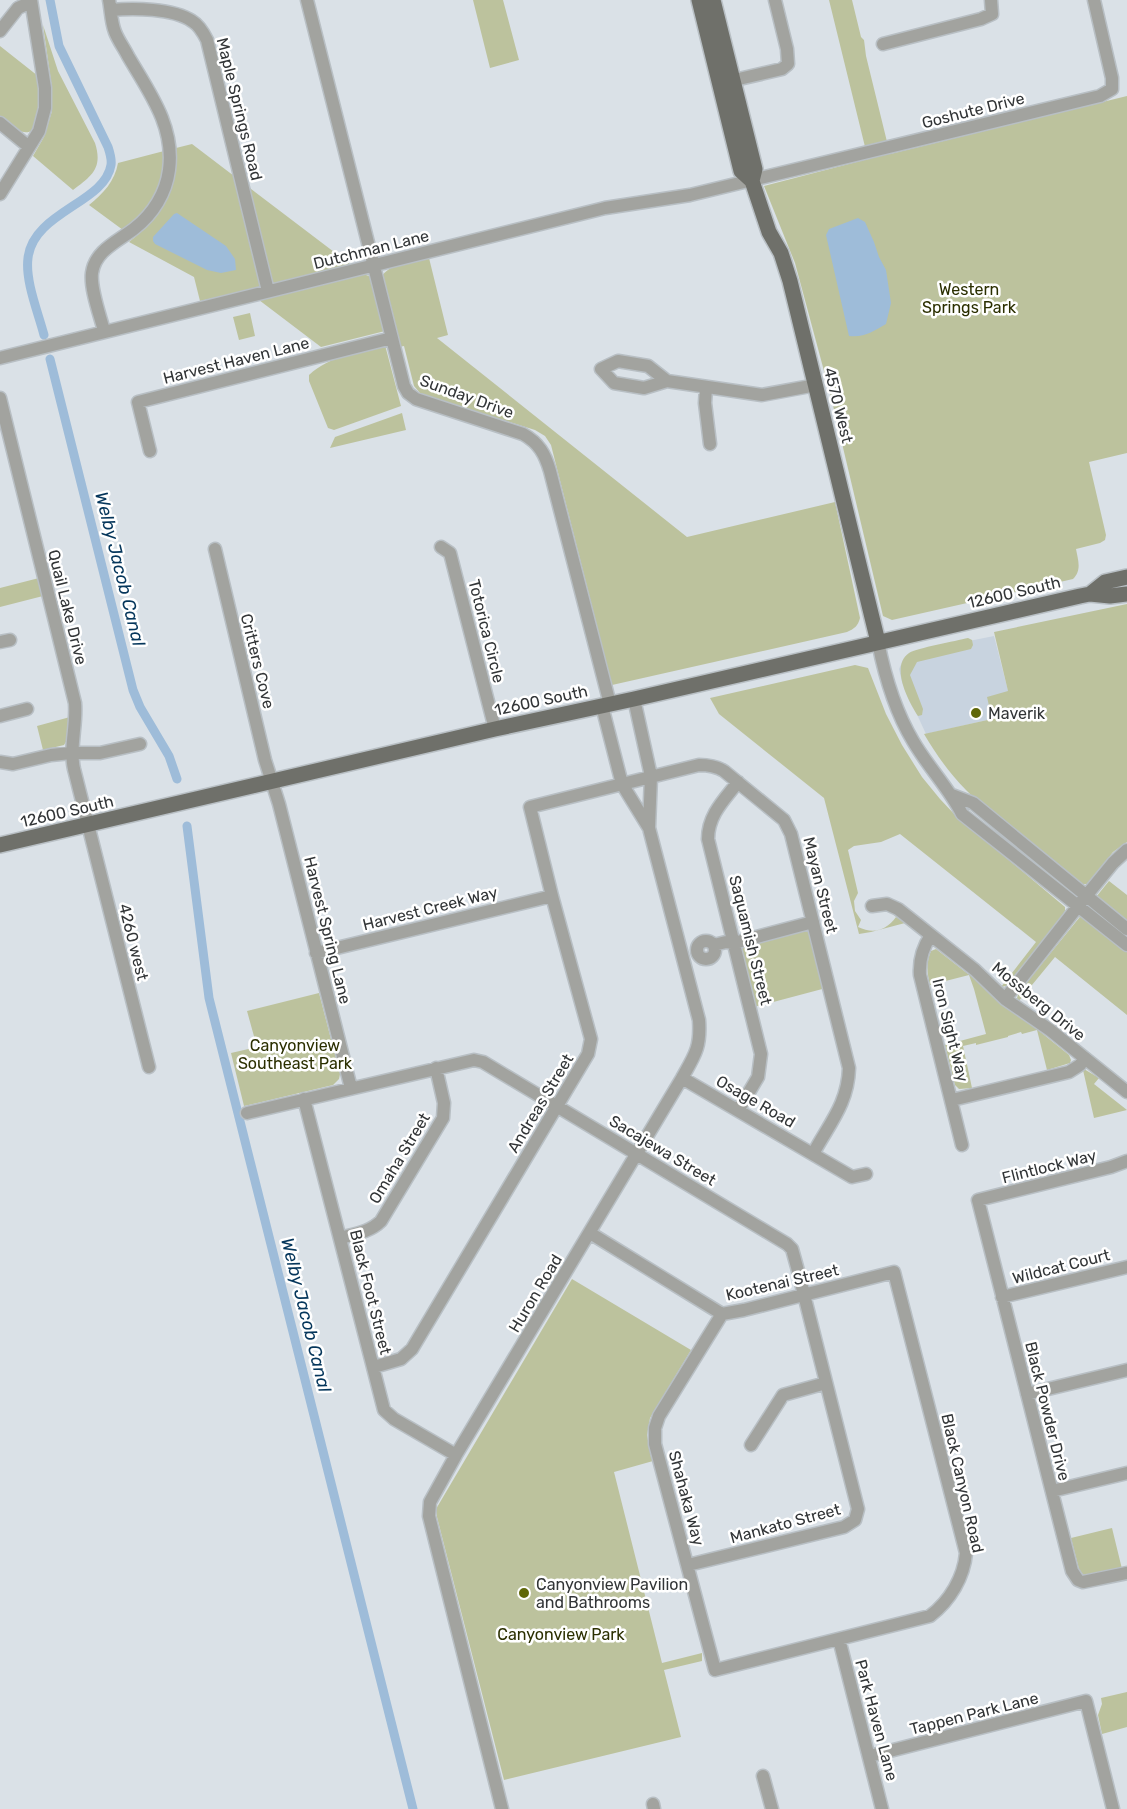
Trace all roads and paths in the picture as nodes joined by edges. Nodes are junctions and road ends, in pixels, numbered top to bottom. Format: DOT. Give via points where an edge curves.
graph roads {
  1 [pos="308,0"];
  2 [pos="699,0"];
  3 [pos="713,0"];
  4 [pos="775,0"];
  5 [pos="991,0"];
  6 [pos="1094,0"];
  7 [pos="31,1"];
  8 [pos="110,5"];
  9 [pos="0,31"];
  10 [pos="883,44"];
  11 [pos="726,82"];
  12 [pos="0,123"];
  13 [pos="29,147"];
  14 [pos="752,181"];
  15 [pos="0,194"];
  16 [pos="374,266"];
  17 [pos="268,291"];
  18 [pos="104,331"];
  19 [pos="392,338"];
  20 [pos="0,358"];
  21 [pos="667,381"];
  22 [pos="816,385"];
  23 [pos="706,387"];
  24 [pos="0,398"];
  25 [pos="710,444"];
  26 [pos="150,451"];
  27 [pos="441,547"];
  28 [pos="215,549"];
  29 [pos="1127,577"];
  30 [pos="1090,594"];
  31 [pos="1127,594"];
  32 [pos="878,642"];
  33 [pos="634,699"];
  34 [pos="606,705"];
  35 [pos="27,709"];
  36 [pos="0,716"];
  37 [pos="495,729"];
  38 [pos="140,744"];
  39 [pos="71,753"];
  40 [pos="0,762"];
  41 [pos="651,776"];
  42 [pos="271,781"];
  43 [pos="738,782"];
  44 [pos="622,784"];
  45 [pos="530,807"];
  46 [pos="87,825"];
  47 [pos="649,828"];
  48 [pos="0,845"];
  49 [pos="1127,850"];
  50 [pos="552,896"];
  51 [pos="1082,901"];
  52 [pos="872,906"];
  53 [pos="813,922"];
  54 [pos="1127,929"];
  55 [pos="931,934"];
  56 [pos="734,943"];
  57 [pos="1127,945"];
  58 [pos="316,953"];
  59 [pos="682,956"];
  60 [pos="1005,999"];
  61 [pos="1085,1058"];
  62 [pos="149,1067"];
  63 [pos="436,1068"];
  64 [pos="682,1078"];
  65 [pos="351,1088"];
  66 [pos="1127,1092"];
  67 [pos="304,1100"];
  68 [pos="952,1100"];
  69 [pos="557,1107"];
  70 [pos="739,1109"];
  71 [pos="247,1113"];
  72 [pos="962,1145"];
  73 [pos="637,1153"];
  74 [pos="813,1154"];
  75 [pos="1127,1161"];
  76 [pos="866,1174"];
  77 [pos="978,1200"];
  78 [pos="590,1233"];
  79 [pos="340,1238"];
  80 [pos="1127,1267"];
  81 [pos="894,1272"];
  82 [pos="805,1294"];
  83 [pos="1002,1297"];
  84 [pos="722,1314"];
  85 [pos="374,1368"];
  86 [pos="1127,1370"];
  87 [pos="826,1383"];
  88 [pos="1027,1394"];
  89 [pos="751,1445"];
  90 [pos="456,1455"];
  91 [pos="1127,1473"];
  92 [pos="1052,1491"];
  93 [pos="855,1520"];
  94 [pos="688,1564"];
  95 [pos="1127,1574"];
  96 [pos="838,1639"];
  97 [pos="715,1670"];
  98 [pos="870,1756"];
  99 [pos="763,1776"];
  100 [pos="502,1809"];
  101 [pos="772,1809"];
  102 [pos="882,1809"];
  103 [pos="1113,1809"];
  1 -- 16 [label="street, Sunday Drive"];
  2 -- 11 [label="main road, 4570 West"];
  3 -- 11 [label="main road, 4570 West"];
  4 -- 11 [label="street" via="788,64 782,69"];
  5 -- 10 [label="street" via="992,14 981,19"];
  6 -- 14 [label="street, Goshute Drive" via="1112,78 1112,89 1100,96"];
  7 -- 9 [label="street" via="18,8"];
  7 -- 13 [label="street" via="46,98 42,124"];
  8 -- 17 [label="street, Maple Springs Road" via="181,15 201,29 207,40"];
  8 -- 18 [label="street" via="115,31 159,109 170,154 159,201 137,227 108,247 93,266 92,283"];
  11 -- 14 [label="main road, 4570 West" via="755,169"];
  12 -- 13 [label="street"];
  13 -- 15 [label="street"];
  14 -- 16 [label="street, Dutchman Lane" via="605,208"];
  14 -- 22 [label="main road, 4570 West" via="790,281"];
  16 -- 17 [label="street, Dutchman Lane"];
  16 -- 19 [label="street, Sunday Drive"];
  17 -- 18 [label="street, Dutchman Lane"];
  18 -- 20 [label="street, Dutchman Lane"];
  19 -- 26 [label="street, Harvest Haven Lane" via="138,402"];
  19 -- 34 [label="street, Sunday Drive" via="404,386 411,396 523,434 541,448 550,471"];
  21 -- 23 [label="street"];
  22 -- 23 [label="street" via="762,395"];
  22 -- 32 [label="main road, 4570 West"];
  23 -- 25 [label="street"];
  24 -- 39 [label="street, Quail Lake Drive" via="75,703"];
  27 -- 37 [label="street, Totorica Circle" via="450,553"];
  28 -- 42 [label="street, Critters Cove"];
  29 -- 30 [label="main road, 12600 South" via="1105,582"];
  30 -- 31 [label="main road, 12600 South"];
  30 -- 32 [label="main road, 12600 South"];
  32 -- 33 [label="main road, 12600 South"];
  32 -- 51 [label="street" via="898,711 913,741 962,814"];
  33 -- 34 [label="main road, 12600 South"];
  33 -- 41 [label="street, Huron Road"];
  34 -- 37 [label="main road, 12600 South"];
  34 -- 44 [label="street, Huron Road"];
  35 -- 36 [label="street"];
  37 -- 42 [label="main road, 12600 South"];
  38 -- 39 [label="street" via="100,753"];
  39 -- 40 [label="street" via="13,764"];
  39 -- 46 [label="street, Quail Lake Drive"];
  41 -- 43 [label="street, Mayan Street" via="708,765 716,766"];
  41 -- 44 [label="street, Mayan Street"];
  41 -- 47 [label="street, Huron Road"];
  42 -- 46 [label="main road, 12600 South"];
  42 -- 58 [label="street, Harvest Spring Lane"];
  43 -- 53 [label="street, Mayan Street" via="784,820"];
  43 -- 56 [label="street, Saquamish Street" via="708,827"];
  44 -- 45 [label="street, Mayan Street"];
  44 -- 47 [label="street, Huron Road"];
  45 -- 50 [label="street, Andreas Street"];
  46 -- 48 [label="main road, 12600 South"];
  46 -- 62 [label="street, 4260 west"];
  47 -- 59 [label="street, Huron Road"];
  49 -- 51 [label="street"];
  50 -- 58 [label="street, Harvest Creek Way"];
  50 -- 69 [label="street, Andreas Street" via="591,1039 588,1054"];
  51 -- 54 [label="street"];
  51 -- 57 [label="street"];
  51 -- 60 [label="street"];
  52 -- 55 [label="street, Mossberg Drive" via="893,906"];
  53 -- 56 [label="street"];
  53 -- 74 [label="street, Mayan Street" via="849,1068 844,1100"];
  55 -- 60 [label="street, Mossberg Drive"];
  55 -- 68 [label="street, Iron Sight Way" via="922,955 920,975"];
  56 -- 59 [label="street" via="714,948 703,942 698,951"];
  56 -- 70 [label="street, Saquamish Street" via="761,1054 758,1077"];
  58 -- 65 [label="street, Harvest Spring Lane"];
  59 -- 64 [label="street, Huron Road" via="699,1020 700,1039"];
  60 -- 61 [label="street, Mossberg Drive"];
  61 -- 66 [label="street, Mossberg Drive"];
  61 -- 68 [label="street" via="1069,1072"];
  63 -- 65 [label="street, Sacajewa Street"];
  63 -- 69 [label="street, Sacajewa Street" via="474,1060 483,1062"];
  63 -- 79 [label="street, Omaha Street" via="444,1103 443,1118 381,1221 368,1231"];
  64 -- 70 [label="street, Osage Road"];
  64 -- 73 [label="street, Huron Road"];
  65 -- 67 [label="street, Sacajewa Street"];
  67 -- 71 [label="street, Sacajewa Street"];
  67 -- 79 [label="street, Black Foot Street"];
  68 -- 72 [label="street, Iron Sight Way"];
  69 -- 73 [label="street, Sacajewa Street"];
  69 -- 85 [label="street, Andreas Street" via="412,1349 401,1359"];
  70 -- 74 [label="street, Osage Road"];
  73 -- 78 [label="street, Huron Road"];
  73 -- 82 [label="street, Sacajewa Street" via="787,1244 792,1249"];
  74 -- 76 [label="street, Osage Road" via="852,1176"];
  75 -- 77 [label="street, Flintlock Way"];
  77 -- 83 [label="street, Black Powder Drive"];
  78 -- 84 [label="street, Kootenai Street"];
  78 -- 90 [label="street, Huron Road"];
  79 -- 85 [label="street, Black Foot Street"];
  80 -- 83 [label="street, Wildcat Court"];
  81 -- 82 [label="street, Kootenai Street"];
  81 -- 96 [label="street, Black Canyon Road" via="966,1552 965,1566 942,1607 930,1616"];
  82 -- 84 [label="street, Kootenai Street"];
  82 -- 87 [label="street, Sacajewa Street"];
  83 -- 88 [label="street, Black Powder Drive"];
  84 -- 94 [label="street, Shahaka Way" via="655,1428 655,1444"];
  85 -- 90 [label="street, Black Foot Street" via="384,1410"];
  86 -- 88 [label="street"];
  87 -- 89 [label="street" via="783,1395"];
  87 -- 93 [label="street, Sacajewa Street" via="858,1509"];
  88 -- 92 [label="street, Black Powder Drive"];
  90 -- 100 [label="street, Huron Road" via="430,1502 429,1516"];
  91 -- 92 [label="street"];
  92 -- 95 [label="street, Black Powder Drive" via="1074,1576 1090,1582"];
  93 -- 94 [label="street, Mankato Street" via="844,1527"];
  94 -- 97 [label="street, Shahaka Way"];
  96 -- 97 [label="street, Black Canyon Road"];
  96 -- 98 [label="street, Park Haven Lane"];
  98 -- 102 [label="street, Park Haven Lane"];
  98 -- 103 [label="street, Tappen Park Lane" via="1086,1701"];
  99 -- 101 [label="street"];
}
